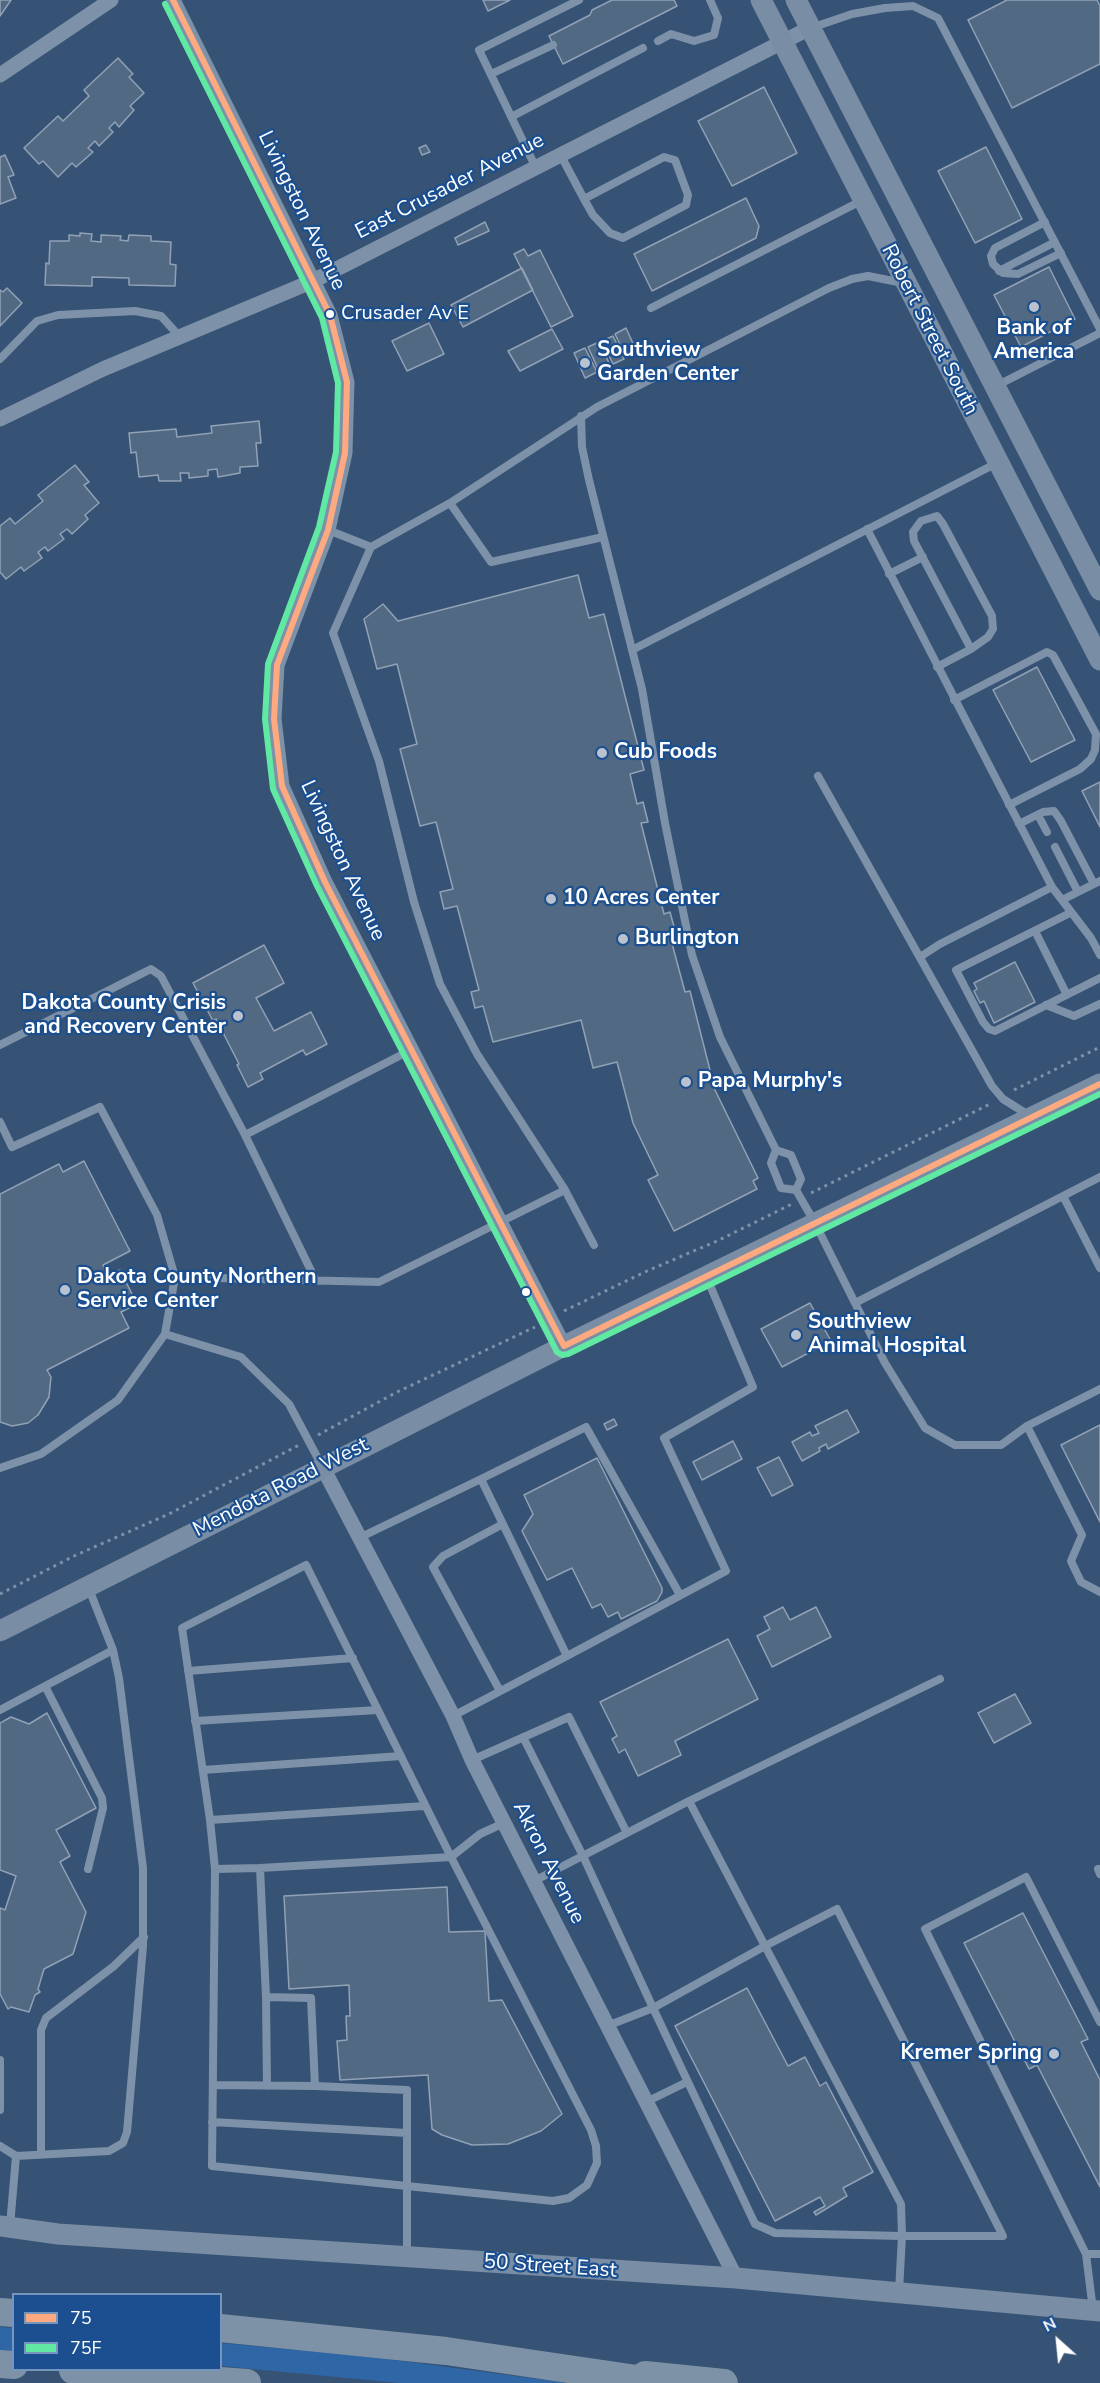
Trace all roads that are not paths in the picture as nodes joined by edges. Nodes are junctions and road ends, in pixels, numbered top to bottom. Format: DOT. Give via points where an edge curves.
graph roads {
  1 [pos="111,0"];
  2 [pos="173,0"];
  3 [pos="579,0"];
  4 [pos="710,0"];
  5 [pos="761,0"];
  6 [pos="796,0"];
  7 [pos="810,28"];
  8 [pos="658,41"];
  9 [pos="782,42"];
  10 [pos="553,45"];
  11 [pos="643,48"];
  12 [pos="491,74"];
  13 [pos="0,75"];
  14 [pos="511,117"];
  15 [pos="560,154"];
  16 [pos="535,166"];
  17 [pos="584,199"];
  18 [pos="863,200"];
  19 [pos="1045,222"];
  20 [pos="1055,242"];
  21 [pos="1061,253"];
  22 [pos="999,271"];
  23 [pos="313,281"];
  24 [pos="905,283"];
  25 [pos="651,308"];
  26 [pos="1100,331"];
  27 [pos="180,336"];
  28 [pos="0,359"];
  29 [pos="952,375"];
  30 [pos="994,387"];
  31 [pos="581,416"];
  32 [pos="0,419"];
  33 [pos="997,462"];
  34 [pos="1040,475"];
  35 [pos="450,502"];
  36 [pos="328,530"];
  37 [pos="867,530"];
  38 [pos="603,537"];
  39 [pos="371,547"];
  40 [pos="923,556"];
  41 [pos="890,574"];
  42 [pos="1100,590"];
  43 [pos="971,649"];
  44 [pos="632,650"];
  45 [pos="1100,660"];
  46 [pos="937,667"];
  47 [pos="954,700"];
  48 [pos="818,776"];
  49 [pos="1008,805"];
  50 [pos="1038,815"];
  51 [pos="1019,824"];
  52 [pos="1047,832"];
  53 [pos="1055,847"];
  54 [pos="1097,882"];
  55 [pos="1052,887"];
  56 [pos="1078,892"];
  57 [pos="1062,900"];
  58 [pos="1070,913"];
  59 [pos="1035,931"];
  60 [pos="1100,955"];
  61 [pos="920,957"];
  62 [pos="1100,978"];
  63 [pos="1067,994"];
  64 [pos="1100,1004"];
  65 [pos="1046,1005"];
  66 [pos="0,1045"];
  67 [pos="411,1050"];
  68 [pos="1100,1084"];
  69 [pos="1033,1118"];
  70 [pos="0,1122"];
  71 [pos="245,1136"];
  72 [pos="776,1150"];
  73 [pos="1100,1177"];
  74 [pos="565,1190"];
  75 [pos="796,1190"];
  76 [pos="1063,1196"];
  77 [pos="500,1223"];
  78 [pos="815,1223"];
  79 [pos="594,1245"];
  80 [pos="1100,1268"];
  81 [pos="706,1276"];
  82 [pos="175,1277"];
  83 [pos="316,1281"];
  84 [pos="855,1304"];
  85 [pos="165,1334"];
  86 [pos="564,1346"];
  87 [pos="1100,1389"];
  88 [pos="1027,1426"];
  89 [pos="322,1466"];
  90 [pos="0,1468"];
  91 [pos="481,1479"];
  92 [pos="503,1524"];
  93 [pos="359,1538"];
  94 [pos="88,1586"];
  95 [pos="1100,1592"];
  96 [pos="680,1595"];
  97 [pos="0,1631"];
  98 [pos="113,1650"];
  99 [pos="567,1656"];
  100 [pos="352,1658"];
  101 [pos="188,1671"];
  102 [pos="940,1679"];
  103 [pos="45,1686"];
  104 [pos="500,1691"];
  105 [pos="0,1710"];
  106 [pos="378,1710"];
  107 [pos="453,1716"];
  108 [pos="195,1721"];
  109 [pos="523,1737"];
  110 [pos="401,1756"];
  111 [pos="472,1760"];
  112 [pos="203,1770"];
  113 [pos="689,1801"];
  114 [pos="425,1806"];
  115 [pos="210,1820"];
  116 [pos="504,1823"];
  117 [pos="627,1833"];
  118 [pos="583,1856"];
  119 [pos="451,1857"];
  120 [pos="260,1868"];
  121 [pos="88,1869"];
  122 [pos="215,1869"];
  123 [pos="534,1881"];
  124 [pos="144,1936"];
  125 [pos="765,1946"];
  126 [pos="266,1997"];
  127 [pos="653,2008"];
  128 [pos="1100,2022"];
  129 [pos="607,2026"];
  130 [pos="0,2060"];
  131 [pos="687,2082"];
  132 [pos="213,2085"];
  133 [pos="267,2086"];
  134 [pos="315,2086"];
  135 [pos="646,2102"];
  136 [pos="0,2110"];
  137 [pos="212,2122"];
  138 [pos="407,2133"];
  139 [pos="0,2146"];
  140 [pos="41,2154"];
  141 [pos="16,2156"];
  142 [pos="407,2188"];
  143 [pos="5,2227"];
  144 [pos="902,2236"];
  145 [pos="1086,2254"];
  146 [pos="1100,2254"];
  147 [pos="407,2258"];
  148 [pos="736,2278"];
  149 [pos="899,2292"];
  150 [pos="1097,2311"];
  151 [pos="222,2328"];
  152 [pos="530,2362"];
  153 [pos="86,2371"];
  154 [pos="247,2383"];
  155 [pos="664,2383"];
  156 [pos="724,2383"];
  1 -- 13 [label="street"];
  2 -- 23 [label="street, Livingston Avenue"];
  3 -- 12 [label="lane" via="479,50"];
  4 -- 8 [label="lane" via="718,18 714,34 694,41 671,34"];
  5 -- 9 [label="street, Robert Street South"];
  6 -- 7 [label="street, Robert Street South"];
  7 -- 9 [label="street, East Crusader Avenue"];
  7 -- 19 [label="lane" via="885,8 913,6 938,18"];
  7 -- 30 [label="street, Robert Street South"];
  9 -- 15 [label="street, East Crusader Avenue"];
  9 -- 18 [label="street, Robert Street South"];
  10 -- 12 [label="lane"];
  11 -- 14 [label="lane"];
  12 -- 14 [label="lane"];
  14 -- 16 [label="lane"];
  15 -- 16 [label="street, East Crusader Avenue"];
  15 -- 17 [label="lane"];
  16 -- 23 [label="street, East Crusader Avenue"];
  17 -- 17 [label="lane" via="610,234 622,238 686,205 688,195 675,160 664,157"];
  18 -- 24 [label="street, Robert Street South"];
  18 -- 25 [label="lane"];
  19 -- 20 [label="lane"];
  19 -- 22 [label="lane" via="995,248 991,256"];
  20 -- 21 [label="lane"];
  20 -- 22 [label="lane"];
  21 -- 22 [label="lane" via="1018,274"];
  21 -- 26 [label="lane"];
  23 -- 27 [label="street, East Crusader Avenue"];
  23 -- 36 [label="street, Livingston Avenue" via="330,315 347,382 345,453"];
  24 -- 29 [label="street, Robert Street South"];
  24 -- 31 [label="lane" via="868,276 842,283"];
  26 -- 30 [label="lane"];
  27 -- 28 [label="lane" via="161,316 135,312 58,315 37,321"];
  27 -- 32 [label="street, East Crusader Avenue"];
  29 -- 30 [label="street" via="980,387"];
  29 -- 33 [label="street, Robert Street South"];
  30 -- 34 [label="street, Robert Street South"];
  31 -- 35 [label="lane"];
  31 -- 38 [label="lane" via="582,447"];
  33 -- 34 [label="street" via="1021,465"];
  33 -- 37 [label="lane"];
  33 -- 45 [label="street, Robert Street South"];
  34 -- 42 [label="street, Robert Street South"];
  35 -- 38 [label="lane" via="491,562"];
  35 -- 39 [label="lane"];
  36 -- 39 [label="lane"];
  36 -- 67 [label="street, Livingston Avenue" via="277,665 274,719 282,786 325,882"];
  37 -- 41 [label="lane"];
  37 -- 44 [label="lane"];
  38 -- 44 [label="lane"];
  39 -- 74 [label="lane" via="333,633 379,761 414,902 440,984 471,1044"];
  40 -- 41 [label="lane"];
  40 -- 43 [label="lane"];
  40 -- 43 [label="lane" via="913,532 921,521 937,516 992,616 993,629 988,637"];
  41 -- 46 [label="lane"];
  43 -- 46 [label="lane"];
  44 -- 72 [label="lane" via="692,955 720,1037"];
  46 -- 47 [label="lane"];
  47 -- 49 [label="lane"];
  47 -- 49 [label="lane" via="1047,652 1053,655 1096,734 1091,759 1080,769"];
  48 -- 61 [label="lane"];
  49 -- 51 [label="lane"];
  50 -- 51 [label="lane"];
  50 -- 52 [label="lane"];
  50 -- 54 [label="lane" via="1054,811"];
  51 -- 55 [label="lane"];
  53 -- 56 [label="lane"];
  54 -- 56 [label="lane"];
  55 -- 57 [label="lane"];
  55 -- 61 [label="lane"];
  56 -- 57 [label="lane"];
  57 -- 58 [label="lane"];
  58 -- 59 [label="lane"];
  58 -- 60 [label="lane"];
  59 -- 63 [label="lane"];
  59 -- 65 [label="lane" via="957,970 989,1029 995,1030"];
  61 -- 69 [label="lane" via="996,1093"];
  62 -- 63 [label="lane"];
  63 -- 65 [label="lane"];
  64 -- 65 [label="lane" via="1074,1016"];
  66 -- 71 [label="lane" via="151,969 161,976"];
  67 -- 71 [label="lane"];
  67 -- 77 [label="street, Livingston Avenue"];
  68 -- 69 [label="street, Mendota Road West"];
  69 -- 78 [label="street, Mendota Road West"];
  70 -- 82 [label="lane" via="12,1147 100,1107 157,1215"];
  71 -- 83 [label="lane"];
  72 -- 75 [label="lane" via="791,1155 801,1179"];
  72 -- 75 [label="lane" via="771,1163 781,1188"];
  73 -- 76 [label="lane"];
  74 -- 77 [label="lane"];
  74 -- 79 [label="lane"];
  75 -- 78 [label="lane"];
  76 -- 80 [label="lane"];
  76 -- 84 [label="lane"];
  77 -- 83 [label="lane" via="379,1282"];
  77 -- 86 [label="street, Livingston Avenue"];
  78 -- 81 [label="street, Mendota Road West"];
  78 -- 84 [label="lane"];
  81 -- 86 [label="street, Mendota Road West"];
  81 -- 96 [label="lane" via="753,1387 664,1438 726,1571"];
  82 -- 83 [label="lane"];
  82 -- 85 [label="lane"];
  84 -- 88 [label="lane" via="925,1428 955,1446 1001,1445"];
  85 -- 89 [label="lane" via="241,1357 289,1404"];
  85 -- 90 [label="lane" via="118,1400 41,1454"];
  86 -- 89 [label="street, Mendota Road West"];
  87 -- 88 [label="lane"];
  88 -- 95 [label="lane" via="1082,1535 1071,1561 1082,1582"];
  89 -- 93 [label="street, Akron Avenue"];
  89 -- 94 [label="street, Mendota Road West"];
  91 -- 92 [label="lane"];
  91 -- 93 [label="lane"];
  91 -- 96 [label="lane" via="586,1427"];
  92 -- 99 [label="lane"];
  92 -- 104 [label="lane" via="443,1556 433,1567"];
  93 -- 107 [label="street, Akron Avenue"];
  94 -- 97 [label="street, Mendota Road West"];
  94 -- 98 [label="lane"];
  96 -- 99 [label="lane"];
  98 -- 103 [label="lane"];
  98 -- 124 [label="lane" via="143,1868"];
  99 -- 104 [label="lane"];
  100 -- 101 [label="lane"];
  100 -- 101 [label="lane" via="306,1565 182,1628"];
  100 -- 106 [label="lane"];
  101 -- 108 [label="lane"];
  102 -- 113 [label="lane"];
  103 -- 105 [label="lane"];
  103 -- 121 [label="lane" via="102,1798 102,1814"];
  104 -- 107 [label="lane"];
  106 -- 108 [label="lane"];
  106 -- 110 [label="lane"];
  107 -- 111 [label="street, Akron Avenue"];
  108 -- 112 [label="lane"];
  109 -- 111 [label="lane"];
  109 -- 117 [label="lane" via="569,1717"];
  109 -- 118 [label="lane"];
  110 -- 112 [label="lane"];
  110 -- 114 [label="lane"];
  111 -- 116 [label="street, Akron Avenue"];
  112 -- 115 [label="lane"];
  113 -- 117 [label="lane"];
  113 -- 125 [label="lane"];
  114 -- 115 [label="lane"];
  114 -- 119 [label="lane"];
  115 -- 122 [label="lane"];
  116 -- 119 [label="lane" via="480,1833"];
  116 -- 123 [label="street, Akron Avenue"];
  117 -- 118 [label="lane"];
  118 -- 123 [label="lane"];
  118 -- 127 [label="lane"];
  119 -- 120 [label="lane"];
  119 -- 142 [label="lane" via="591,2130 597,2163 587,2185 569,2198 553,2201"];
  120 -- 122 [label="lane"];
  120 -- 126 [label="lane"];
  122 -- 132 [label="lane"];
  123 -- 129 [label="street, Akron Avenue"];
  124 -- 140 [label="lane" via="114,1966 46,2018 41,2030"];
  124 -- 140 [label="lane" via="123,2143 109,2151"];
  125 -- 127 [label="lane"];
  125 -- 144 [label="lane" via="901,2204"];
  125 -- 144 [label="lane" via="837,1909 1003,2235"];
  126 -- 133 [label="lane"];
  126 -- 134 [label="lane" via="311,1998"];
  127 -- 129 [label="lane"];
  127 -- 131 [label="lane"];
  128 -- 145 [label="lane" via="1026,1877 925,1929"];
  129 -- 135 [label="street, Akron Avenue"];
  130 -- 136 [label="lane"];
  131 -- 135 [label="lane"];
  131 -- 144 [label="lane" via="755,2224 775,2233"];
  132 -- 133 [label="lane"];
  132 -- 137 [label="lane"];
  133 -- 134 [label="lane"];
  134 -- 138 [label="lane" via="407,2090"];
  135 -- 148 [label="street, Akron Avenue"];
  137 -- 138 [label="lane"];
  137 -- 142 [label="lane" via="212,2166"];
  138 -- 142 [label="lane"];
  139 -- 141 [label="lane"];
  140 -- 141 [label="lane"];
  141 -- 143 [label="lane"];
  142 -- 147 [label="lane"];
  143 -- 147 [label="street, 50 Street East"];
  144 -- 149 [label="lane"];
  145 -- 146 [label="lane"];
  145 -- 150 [label="lane"];
  147 -- 148 [label="street, 50 Street East"];
  148 -- 149 [label="street, 50 Street East"];
  149 -- 150 [label="street, 50 Street East"];
  151 -- 152 [label="highway"];
  152 -- 155 [label="highway"];
  152 -- 156 [label="highway"];
  153 -- 154 [label="highway"];
}
